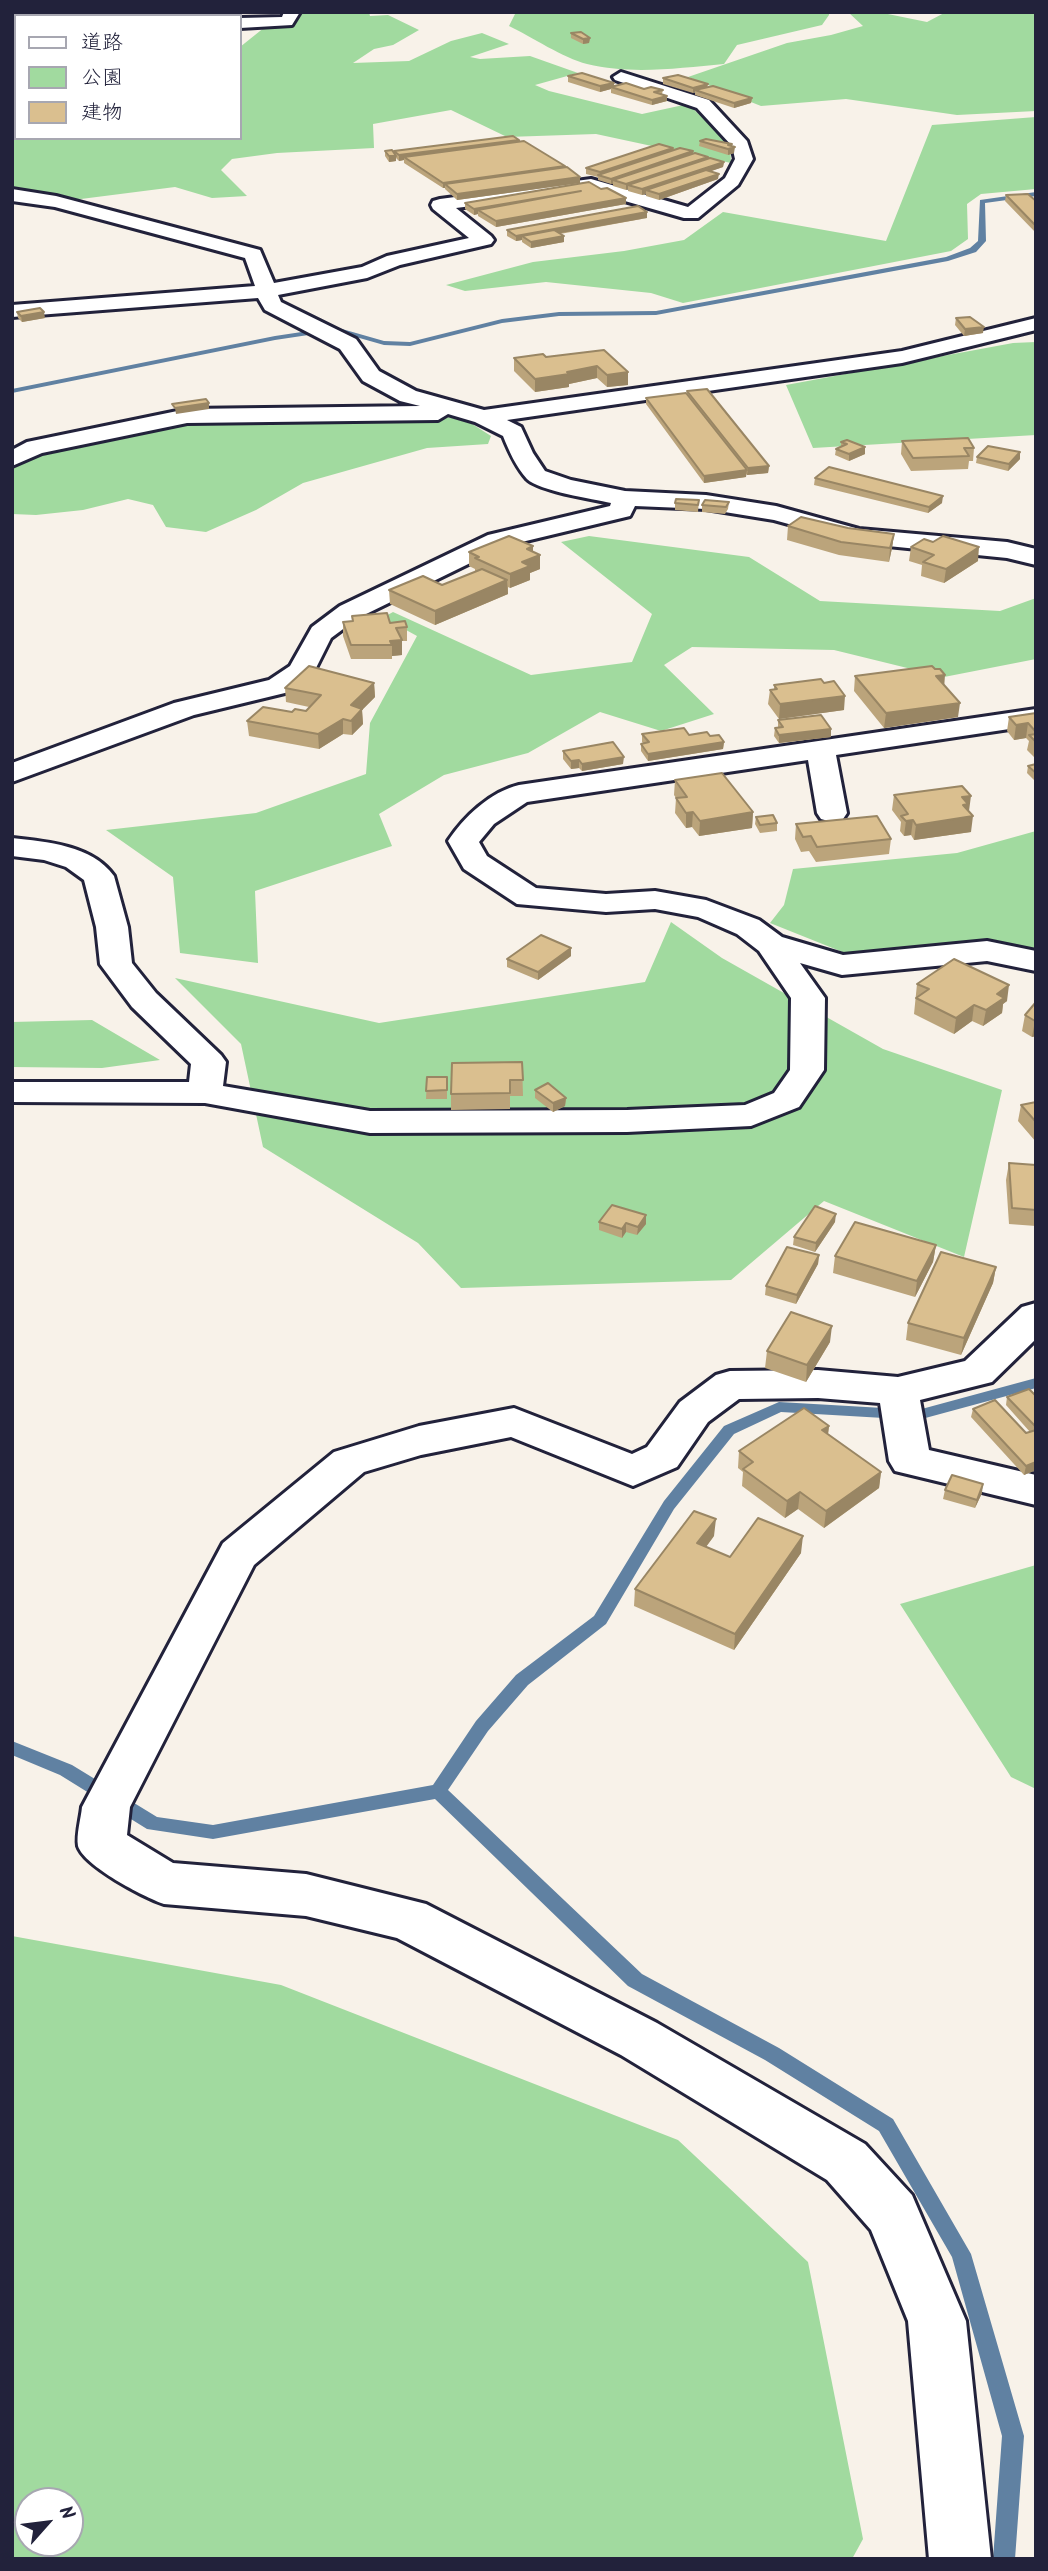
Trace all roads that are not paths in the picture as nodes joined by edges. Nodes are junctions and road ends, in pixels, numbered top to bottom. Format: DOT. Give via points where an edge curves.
graph roads {
  1 [pos="94,12"];
  2 [pos="292,12"];
  3 [pos="121,14"];
  4 [pos="242,23"];
  5 [pos="621,78"];
  6 [pos="12,195"];
  7 [pos="265,290"];
  8 [pos="12,311"];
  9 [pos="1036,324"];
  10 [pos="473,415"];
  11 [pos="12,459"];
  12 [pos="625,498"];
  13 [pos="1036,557"];
  14 [pos="1036,717"];
  15 [pos="821,750"];
  16 [pos="12,773"];
  17 [pos="832,813"];
  18 [pos="12,847"];
  19 [pos="771,944"];
  20 [pos="1036,961"];
  21 [pos="12,1092"];
  22 [pos="205,1093"];
  23 [pos="1036,1316"];
  24 [pos="898,1391"];
  25 [pos="1036,1490"];
  26 [pos="960,2559"];
  1 -- 3 [label="street"];
  2 -- 4 [label="street" via="287,22"];
  5 -- 7 [label="street" via="703,104 741,145 744,159 732,181 691,214 591,185 440,205 484,240 394,260 367,272"];
  6 -- 7 [label="street" via="146,224 253,254"];
  7 -- 8 [label="street"];
  7 -- 10 [label="street" via="272,306 348,344 371,376 408,396"];
  9 -- 10 [label="street" via="902,357"];
  10 -- 11 [label="street" via="187,416 35,447"];
  10 -- 12 [label="street" via="513,432 537,476"];
  12 -- 13 [label="street" via="706,502 776,513 858,536 1007,550"];
  12 -- 16 [label="street" via="621,511 497,540 349,612 321,634 302,670 279,686 184,709"];
  14 -- 15 [label="street"];
  15 -- 17 [label="street"];
  15 -- 19 [label="street" via="519,794 483,818 463,841 475,862 528,897 606,904 655,900 706,909 748,927"];
  18 -- 22 [label="street" via="77,860 98,876 116,964 144,1000 209,1062"];
  19 -- 20 [label="street" via="842,965 987,951"];
  19 -- 22 [label="street" via="808,998 807,1070 787,1100 751,1115 627,1121 370,1122"];
  21 -- 22 [label="street"];
  23 -- 24 [label="street" via="978,1372"];
  24 -- 25 [label="street" via="910,1461"];
  24 -- 26 [label="street" via="818,1384 730,1385 694,1412 662,1457 633,1471 514,1422 419,1441 349,1462 238,1554 106,1807 102,1844 164,1883 306,1895 408,1919 639,2039 846,2162 892,2213 937,2322"];
}
